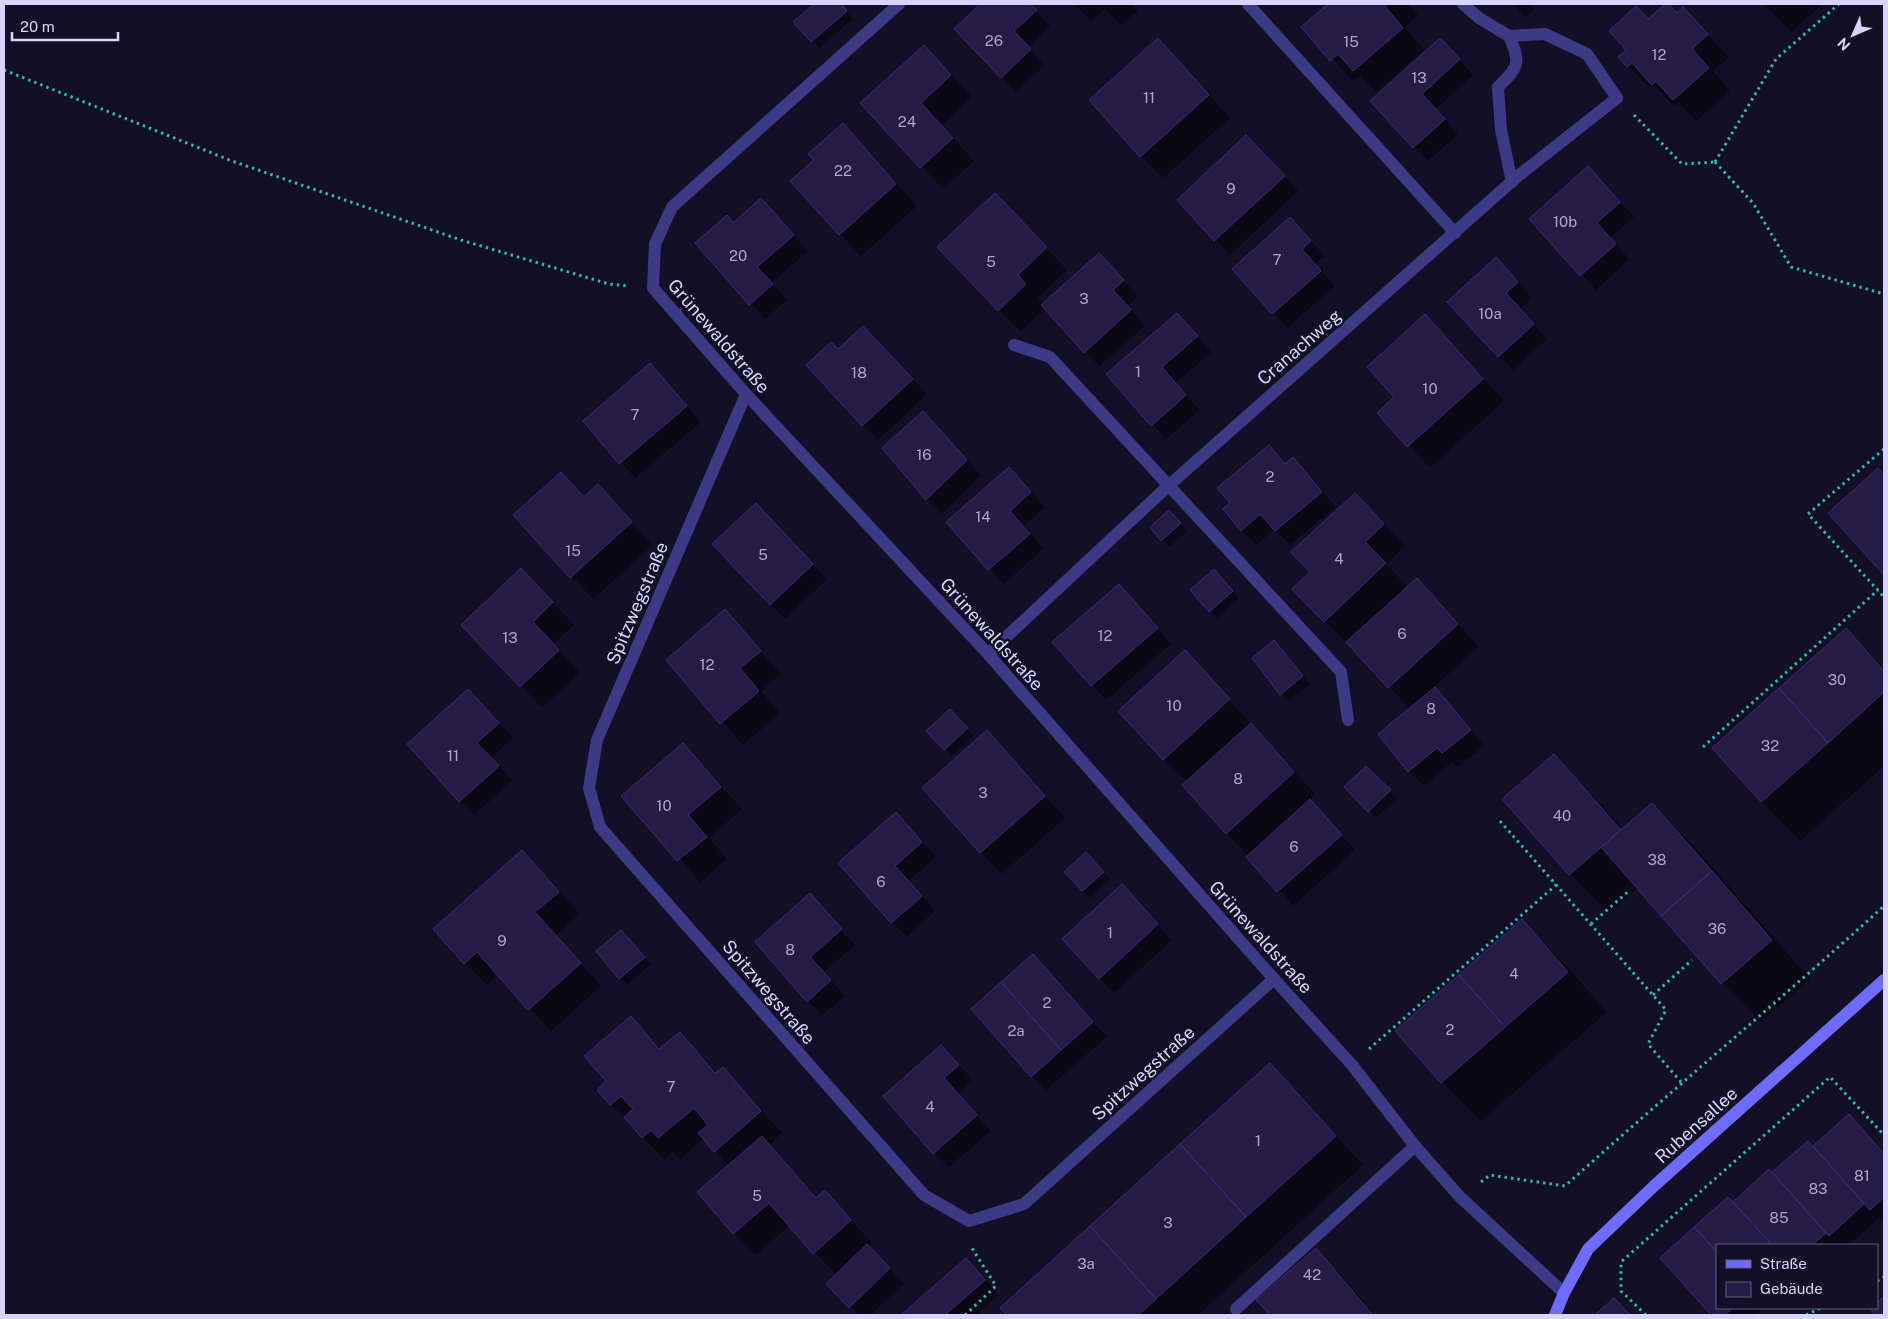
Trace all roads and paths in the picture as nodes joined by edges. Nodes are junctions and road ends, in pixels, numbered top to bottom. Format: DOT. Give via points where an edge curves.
graph roads {
  1 [pos="898,4"];
  2 [pos="1248,4"];
  3 [pos="1463,4"];
  4 [pos="1839,4"];
  5 [pos="1509,36"];
  6 [pos="4,70"];
  7 [pos="1618,98"];
  8 [pos="1716,162"];
  9 [pos="1512,182"];
  10 [pos="1455,233"];
  11 [pos="653,288"];
  12 [pos="1884,294"];
  13 [pos="1014,345"];
  14 [pos="746,394"];
  15 [pos="1884,449"];
  16 [pos="1167,487"];
  17 [pos="1878,590"];
  18 [pos="1884,597"];
  19 [pos="988,654"];
  20 [pos="1348,720"];
  21 [pos="1703,747"];
  22 [pos="1500,821"];
  23 [pos="1556,885"];
  24 [pos="1630,890"];
  25 [pos="1884,906"];
  26 [pos="1591,924"];
  27 [pos="1692,960"];
  28 [pos="1274,979"];
  29 [pos="1884,980"];
  30 [pos="1653,995"];
  31 [pos="1352,1065"];
  32 [pos="1680,1082"];
  33 [pos="1884,1135"];
  34 [pos="1415,1146"];
  35 [pos="1460,1197"];
  36 [pos="969,1220"];
  37 [pos="1564,1293"];
  38 [pos="1236,1309"];
  39 [pos="1819,1309"];
  40 [pos="965,1315"];
  41 [pos="1555,1315"];
  42 [pos="1646,1315"];
  43 [pos="1806,1315"];
  1 -- 11 [label="street, Grünewaldstraße" via="672,207 656,244"];
  2 -- 10 [label="street"];
  3 -- 5 [label="street"];
  4 -- 8 [label="path" via="1776,60"];
  5 -- 7 [label="street" via="1545,34 1587,54"];
  5 -- 9 [label="street" via="1518,57 1514,72 1498,87 1501,130"];
  6 -- 11 [label="path" via="232,161 462,240 609,284"];
  7 -- 8 [label="path" via="1682,164"];
  7 -- 9 [label="street, Cranachweg"];
  8 -- 12 [label="path" via="1753,203 1791,267"];
  9 -- 10 [label="street, Cranachweg"];
  10 -- 16 [label="street, Cranachweg"];
  11 -- 14 [label="street, Grünewaldstraße"];
  13 -- 16 [label="street" via="1050,357"];
  14 -- 19 [label="street, Grünewaldstraße"];
  14 -- 36 [label="street, Spitzwegstraße" via="597,740 589,788 600,827 924,1195"];
  15 -- 17 [label="path" via="1808,514"];
  16 -- 19 [label="street, Cranachweg"];
  16 -- 20 [label="street" via="1341,672"];
  17 -- 18 [label="path"];
  17 -- 21 [label="path"];
  19 -- 28 [label="street, Grünewaldstraße"];
  22 -- 23 [label="path"];
  23 -- 26 [label="path"];
  23 -- 31 [label="path"];
  24 -- 26 [label="path"];
  25 -- 32 [label="path" via="1788,993"];
  26 -- 30 [label="path"];
  27 -- 30 [label="path"];
  28 -- 31 [label="street, Grünewaldstraße"];
  28 -- 36 [label="street, Spitzwegstraße" via="1024,1204"];
  29 -- 37 [label="street, Rubensallee" via="1588,1249"];
  30 -- 32 [label="path" via="1666,1010 1648,1044"];
  31 -- 34 [label="street, Grünewaldstraße"];
  32 -- 35 [label="path" via="1565,1186 1490,1175"];
  33 -- 42 [label="path" via="1830,1077 1621,1262 1621,1291"];
  34 -- 35 [label="street, Grünewaldstraße"];
  34 -- 38 [label="street"];
  35 -- 37 [label="street, Grünewaldstraße"];
  36 -- 40 [label="path" via="970,1248 996,1286"];
  37 -- 41 [label="street, Rubensallee"];
  39 -- 43 [label="path"];
}
